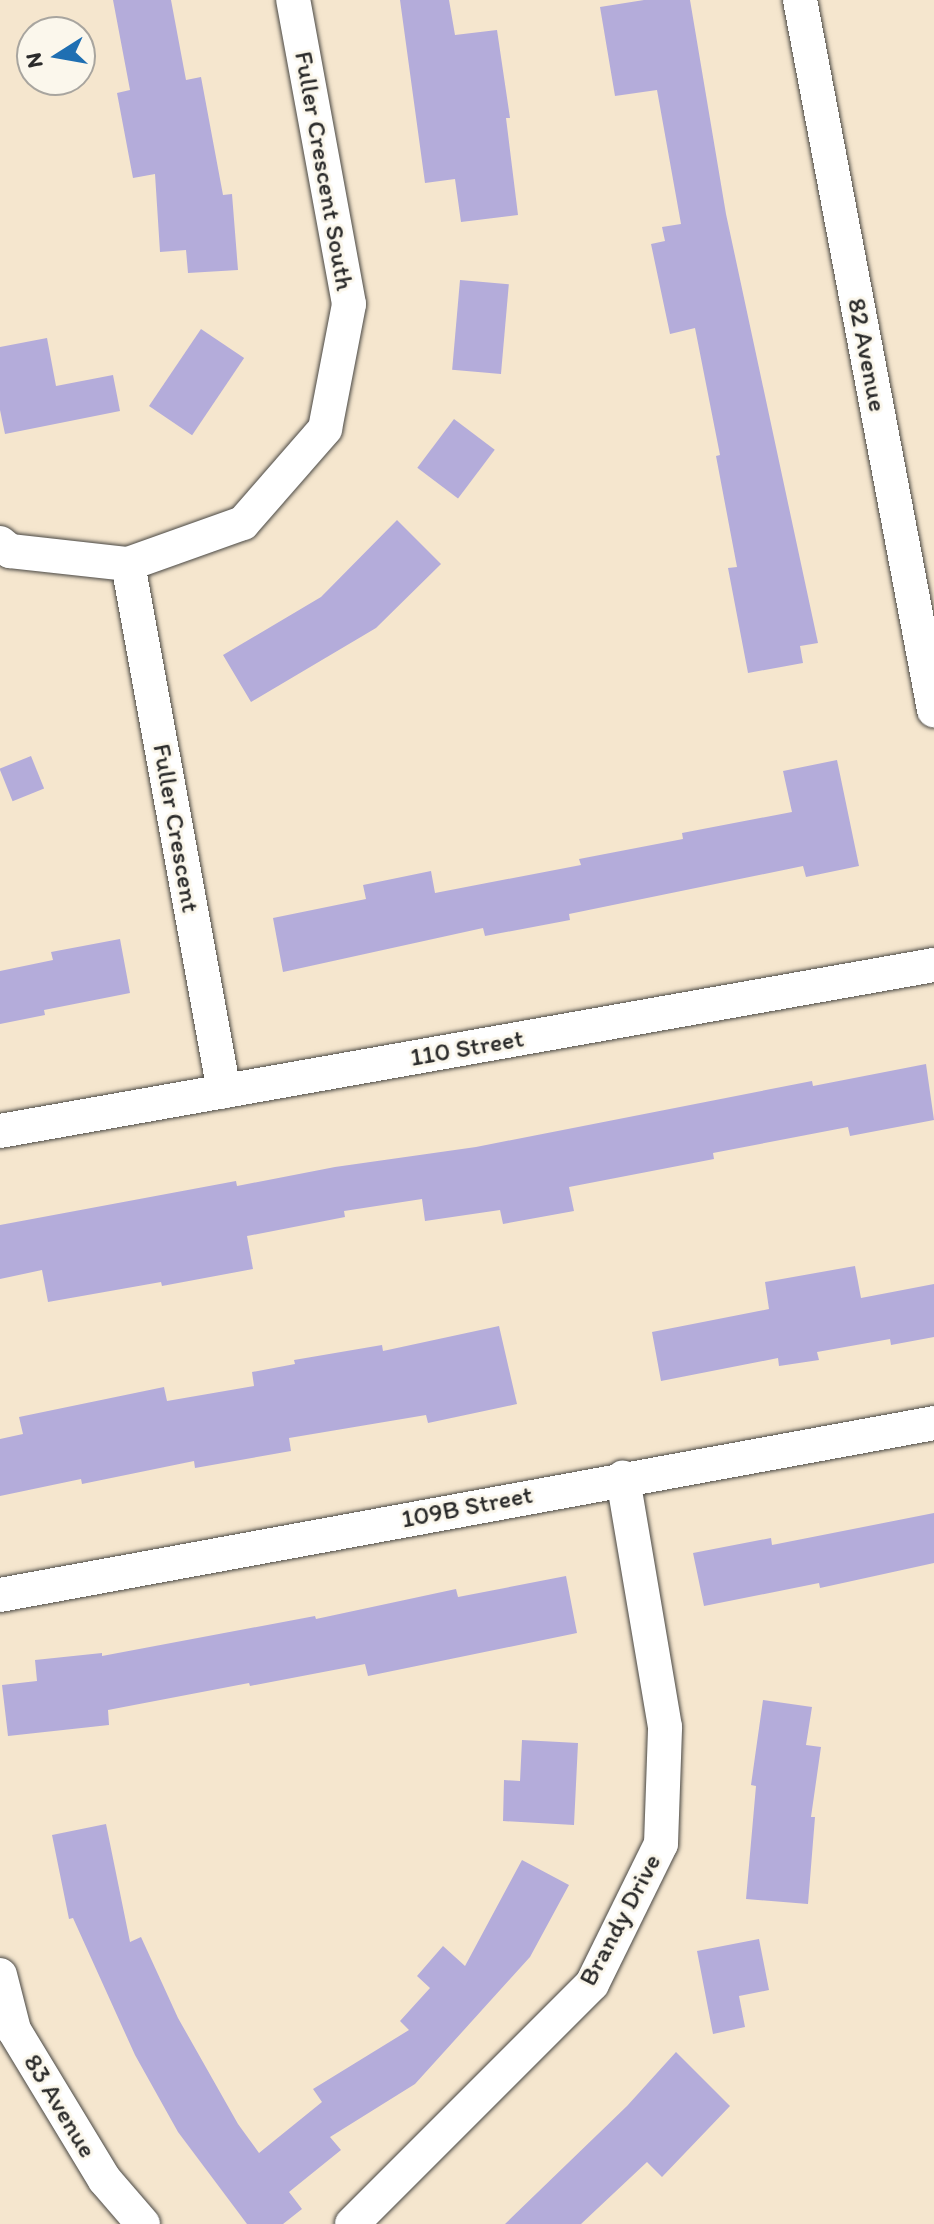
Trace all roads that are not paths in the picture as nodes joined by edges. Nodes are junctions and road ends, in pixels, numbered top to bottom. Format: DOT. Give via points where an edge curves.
graph roads {
  1 [pos="293,0"];
  2 [pos="800,0"];
  3 [pos="0,543"];
  4 [pos="128,564"];
  5 [pos="934,710"];
  6 [pos="934,965"];
  7 [pos="224,1091"];
  8 [pos="0,1131"];
  9 [pos="934,1423"];
  10 [pos="623,1478"];
  11 [pos="0,1595"];
  12 [pos="0,1975"];
  13 [pos="143,2224"];
  14 [pos="352,2224"];
  1 -- 4 [label="street, Fuller Crescent South" via="349,304 325,429 243,523"];
  2 -- 5 [label="street, 82 Avenue"];
  3 -- 4 [label="street" via="10,551"];
  4 -- 7 [label="street, Fuller Crescent"];
  6 -- 7 [label="street, 110 Street"];
  7 -- 8 [label="street, 110 Street"];
  9 -- 10 [label="street, 109B Street"];
  10 -- 11 [label="street, 109B Street"];
  10 -- 14 [label="street, Brandy Drive" via="665,1727 661,1844 592,1984"];
  12 -- 13 [label="street, 83 Avenue" via="14,2030 105,2180"];
}
